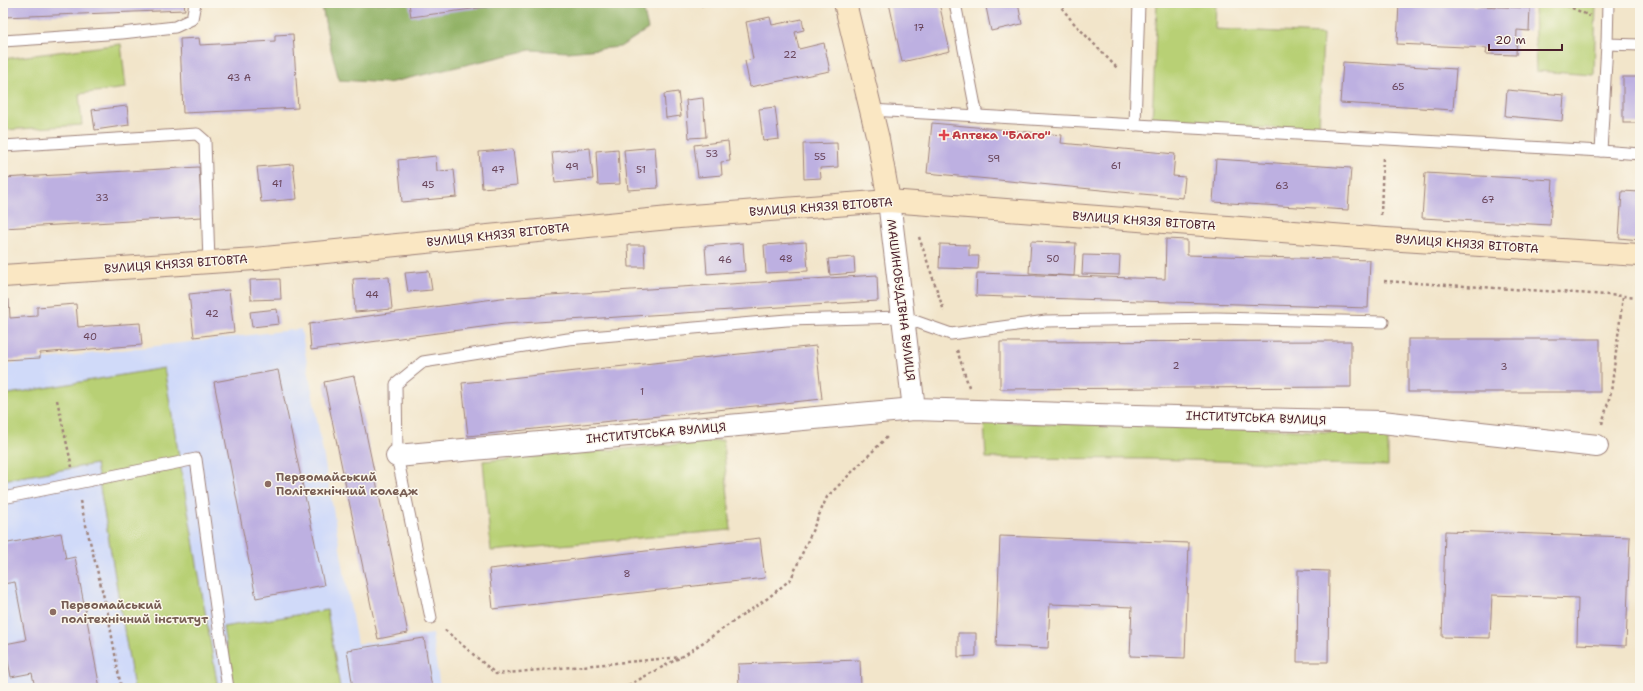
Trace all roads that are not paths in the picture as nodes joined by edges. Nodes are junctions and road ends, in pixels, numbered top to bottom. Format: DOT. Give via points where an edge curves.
graph roads {
  1 [pos="195,3"];
  2 [pos="845,3"];
  3 [pos="956,3"];
  4 [pos="1139,3"];
  5 [pos="1608,3"];
  6 [pos="3,41"];
  7 [pos="1608,44"];
  8 [pos="1640,45"];
  9 [pos="870,110"];
  10 [pos="977,116"];
  11 [pos="1135,125"];
  12 [pos="3,146"];
  13 [pos="1601,151"];
  14 [pos="1640,154"];
  15 [pos="888,201"];
  16 [pos="1640,255"];
  17 [pos="209,262"];
  18 [pos="3,276"];
  19 [pos="903,317"];
  20 [pos="1383,322"];
  21 [pos="914,409"];
  22 [pos="1597,446"];
  23 [pos="397,456"];
  24 [pos="3,498"];
  25 [pos="431,618"];
  26 [pos="228,688"];
  1 -- 6 [label="lane" via="192,19 175,28"];
  2 -- 9 [label="street, МАШИНОБУДІВНА ВУЛИЦЯ"];
  3 -- 10 [label="lane"];
  4 -- 11 [label="lane"];
  5 -- 7 [label="lane"];
  7 -- 8 [label="lane"];
  7 -- 13 [label="lane"];
  9 -- 10 [label="lane"];
  9 -- 15 [label="street, МАШИНОБУДІВНА ВУЛИЦЯ" via="878,139"];
  10 -- 11 [label="lane"];
  11 -- 13 [label="lane"];
  12 -- 17 [label="lane" via="197,134 205,141"];
  13 -- 14 [label="lane"];
  15 -- 16 [label="street, ВУЛИЦЯ КНЯЗЯ ВІТОВТА" via="1386,239"];
  15 -- 17 [label="street, ВУЛИЦЯ КНЯЗЯ ВІТОВТА" via="678,217"];
  15 -- 19 [label="street, МАШИНОБУДІВНА ВУЛИЦЯ"];
  17 -- 18 [label="street, ВУЛИЦЯ КНЯЗЯ ВІТОВТА"];
  19 -- 20 [label="lane" via="951,334 1046,321 1216,318"];
  19 -- 21 [label="street, МАШИНОБУДІВНА ВУЛИЦЯ"];
  19 -- 23 [label="lane" via="786,320 568,339 423,362 396,384"];
  21 -- 22 [label="street, ІНСТИТУТСЬКА ВУЛИЦЯ" via="1382,422"];
  21 -- 23 [label="street, ІНСТИТУТСЬКА ВУЛИЦЯ"];
  23 -- 25 [label="lane"];
  24 -- 26 [label="lane" via="196,459"];
}
